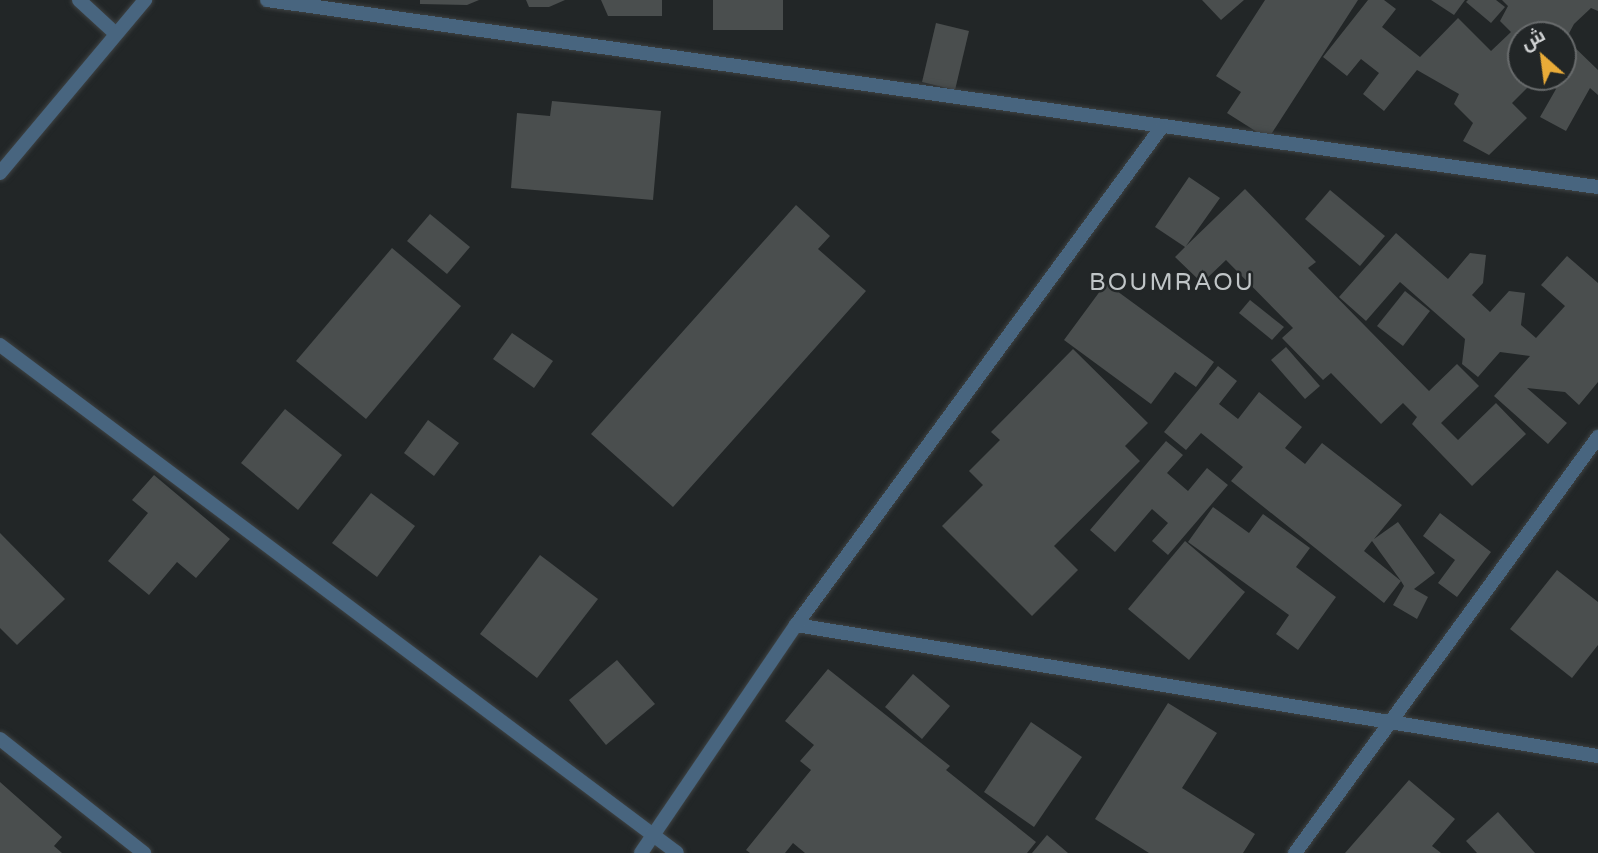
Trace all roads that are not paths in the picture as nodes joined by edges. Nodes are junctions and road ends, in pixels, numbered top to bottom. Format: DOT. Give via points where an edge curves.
graph roads {
  1 [pos="79,0"];
  2 [pos="145,0"];
  3 [pos="267,0"];
  4 [pos="116,34"];
  5 [pos="1161,128"];
  6 [pos="0,173"];
  7 [pos="1598,187"];
  8 [pos="0,345"];
  9 [pos="1598,437"];
  10 [pos="796,625"];
  11 [pos="1389,721"];
  12 [pos="0,739"];
  13 [pos="1598,756"];
  14 [pos="654,835"];
  15 [pos="144,853"];
  16 [pos="641,853"];
  17 [pos="677,853"];
  18 [pos="1295,853"];
  1 -- 4 [label="street"];
  2 -- 4 [label="street"];
  3 -- 5 [label="street"];
  4 -- 6 [label="street"];
  5 -- 7 [label="street"];
  5 -- 10 [label="street"];
  8 -- 14 [label="street"];
  9 -- 11 [label="street"];
  10 -- 11 [label="street"];
  10 -- 14 [label="street"];
  11 -- 13 [label="street"];
  11 -- 18 [label="street"];
  12 -- 15 [label="street"];
  14 -- 16 [label="street"];
  14 -- 17 [label="street"];
}
